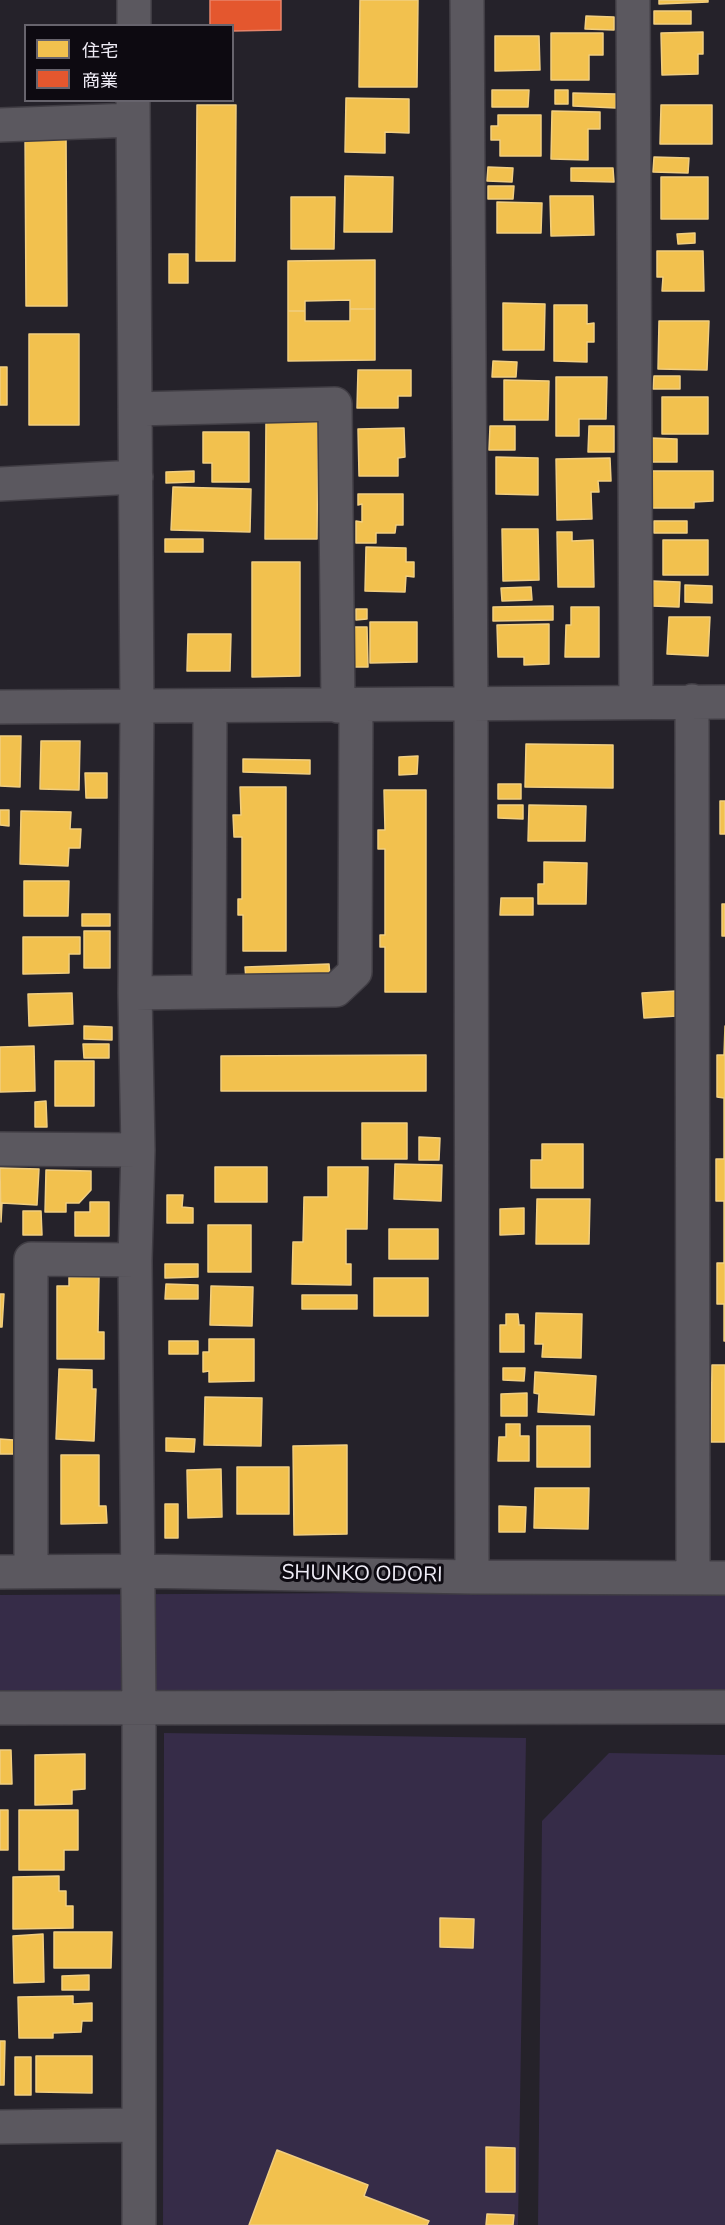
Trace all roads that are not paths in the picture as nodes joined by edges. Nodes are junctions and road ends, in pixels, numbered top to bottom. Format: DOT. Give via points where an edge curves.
graph roads {
  1 [pos="134,0"];
  2 [pos="467,0"];
  3 [pos="633,0"];
  4 [pos="134,24"];
  5 [pos="133,110"];
  6 [pos="0,124"];
  7 [pos="135,409"];
  8 [pos="136,477"];
  9 [pos="0,484"];
  10 [pos="692,701"];
  11 [pos="636,702"];
  12 [pos="725,702"];
  13 [pos="471,705"];
  14 [pos="347,706"];
  15 [pos="0,707"];
  16 [pos="210,707"];
  17 [pos="137,708"];
  18 [pos="209,992"];
  19 [pos="135,993"];
  20 [pos="0,1149"];
  21 [pos="138,1150"];
  22 [pos="135,1260"];
  23 [pos="138,1571"];
  24 [pos="16,1572"];
  25 [pos="472,1577"];
  26 [pos="693,1577"];
  27 [pos="725,1578"];
  28 [pos="139,1707"];
  29 [pos="725,1707"];
  30 [pos="0,1708"];
  31 [pos="140,2125"];
  32 [pos="0,2127"];
  33 [pos="139,2225"];
  1 -- 4 [label="street"];
  2 -- 13 [label="street"];
  3 -- 11 [label="street"];
  5 -- 6 [label="street"];
  5 -- 7 [label="street"];
  7 -- 8 [label="street"];
  7 -- 14 [label="street" via="335,404"];
  8 -- 9 [label="street"];
  8 -- 17 [label="street"];
  10 -- 11 [label="street"];
  10 -- 12 [label="street"];
  10 -- 26 [label="street"];
  11 -- 13 [label="street"];
  13 -- 14 [label="street"];
  13 -- 25 [label="street"];
  14 -- 16 [label="street"];
  14 -- 18 [label="street" via="355,972 336,990"];
  15 -- 17 [label="street"];
  16 -- 17 [label="street"];
  16 -- 18 [label="street"];
  17 -- 19 [label="street"];
  18 -- 19 [label="street"];
  19 -- 21 [label="street"];
  20 -- 21 [label="street"];
  21 -- 22 [label="street"];
  22 -- 23 [label="street"];
  22 -- 24 [label="street" via="31,1258"];
  23 -- 24 [label="street, SHUNKO ODORI"];
  23 -- 25 [label="street, SHUNKO ODORI"];
  23 -- 28 [label="street"];
  25 -- 26 [label="street, SHUNKO ODORI"];
  26 -- 27 [label="street, SHUNKO ODORI"];
  28 -- 29 [label="street"];
  28 -- 30 [label="street"];
  28 -- 31 [label="street"];
  31 -- 32 [label="street"];
  31 -- 33 [label="street"];
}
